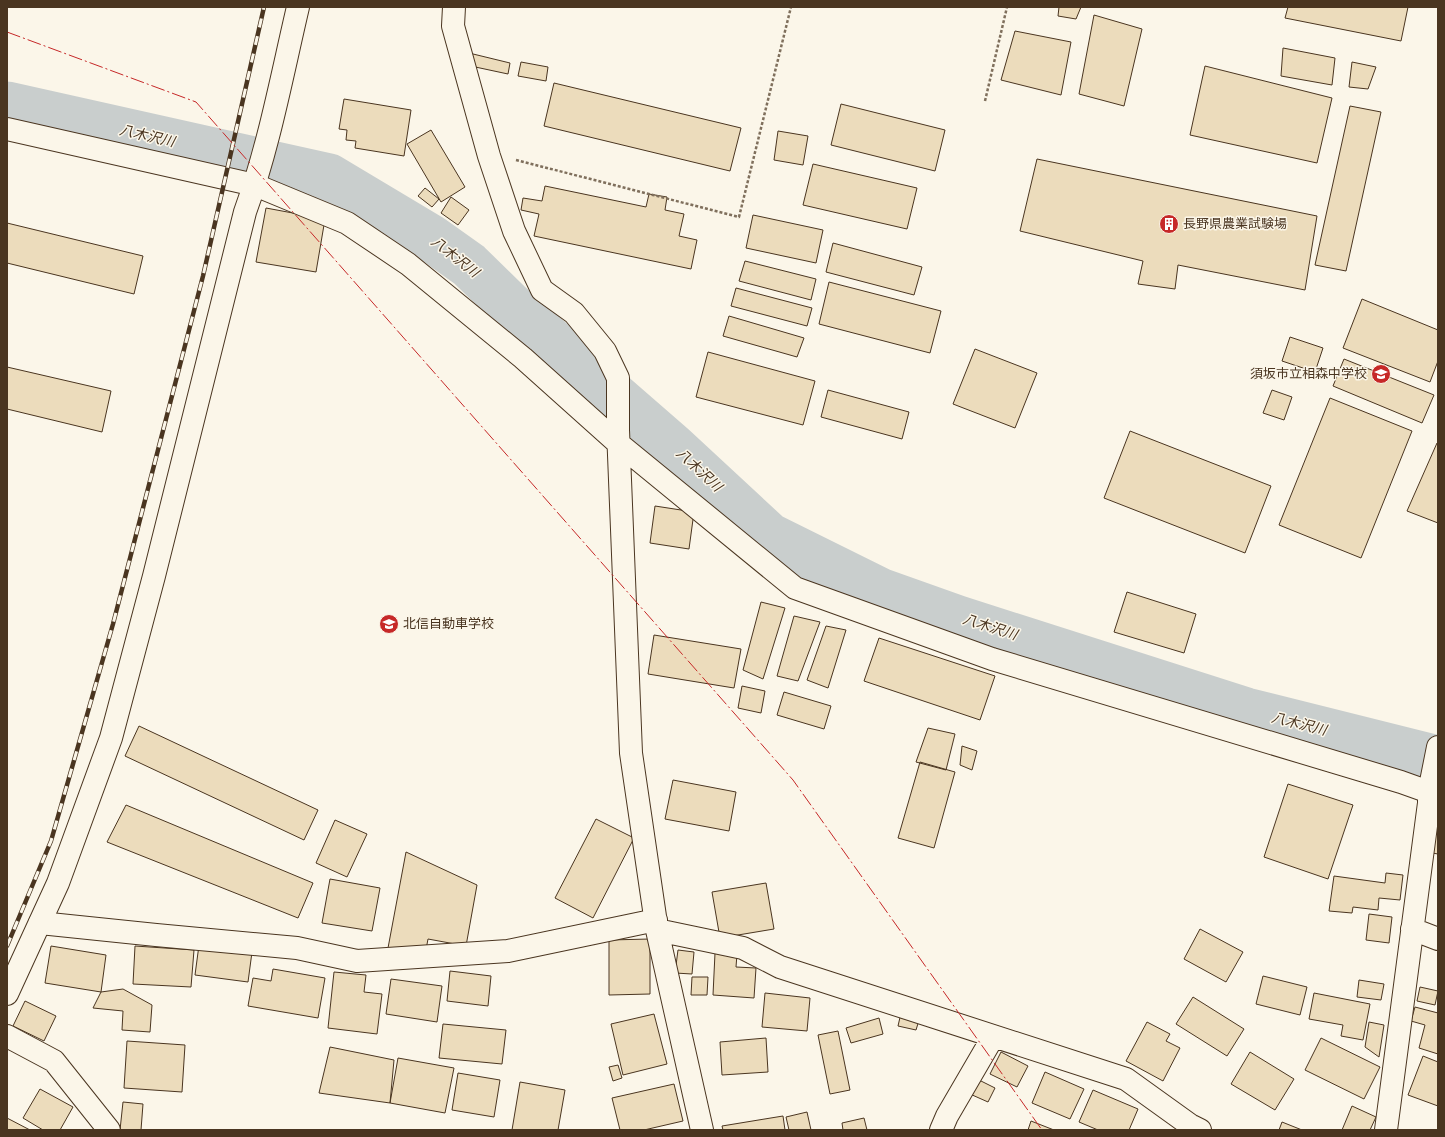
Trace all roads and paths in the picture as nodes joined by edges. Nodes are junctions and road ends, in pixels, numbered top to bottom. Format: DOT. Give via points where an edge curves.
graph roads {
  1 [pos="298,7"];
  2 [pos="454,7"];
  3 [pos="791,7"];
  4 [pos="1007,7"];
  5 [pos="985,101"];
  6 [pos="7,130"];
  7 [pos="489,156"];
  8 [pos="255,185"];
  9 [pos="618,437"];
  10 [pos="1438,747"];
  11 [pos="1432,800"];
  12 [pos="40,922"];
  13 [pos="656,925"];
  14 [pos="1412,928"];
  15 [pos="1438,939"];
  16 [pos="7,994"];
  17 [pos="7,1036"];
  18 [pos="993,1037"];
  19 [pos="109,1130"];
  20 [pos="702,1130"];
  21 [pos="940,1130"];
  22 [pos="1200,1130"];
  23 [pos="1386,1130"];
  1 -- 8 [label="street"];
  2 -- 7 [label="street" via="453,26"];
  3 -- 7 [label="path" via="738,216 511,158"];
  4 -- 5 [label="path"];
  6 -- 8 [label="street"];
  7 -- 9 [label="street" via="514,231 542,290 574,313 605,351 618,378"];
  8 -- 9 [label="street" via="347,223 408,264"];
  8 -- 12 [label="street" via="244,212 111,738 58,883"];
  9 -- 11 [label="street" via="796,588 992,659 1401,782"];
  9 -- 13 [label="street" via="631,752"];
  10 -- 11 [label="street"];
  11 -- 14 [label="street"];
  12 -- 13 [label="street" via="297,948 357,961 508,951"];
  12 -- 16 [label="street"];
  13 -- 18 [label="street" via="742,948 780,967"];
  13 -- 20 [label="street"];
  14 -- 15 [label="street"];
  14 -- 23 [label="street"];
  17 -- 19 [label="street" via="54,1061"];
  18 -- 21 [label="street"];
  18 -- 22 [label="street" via="1126,1079"];
}
